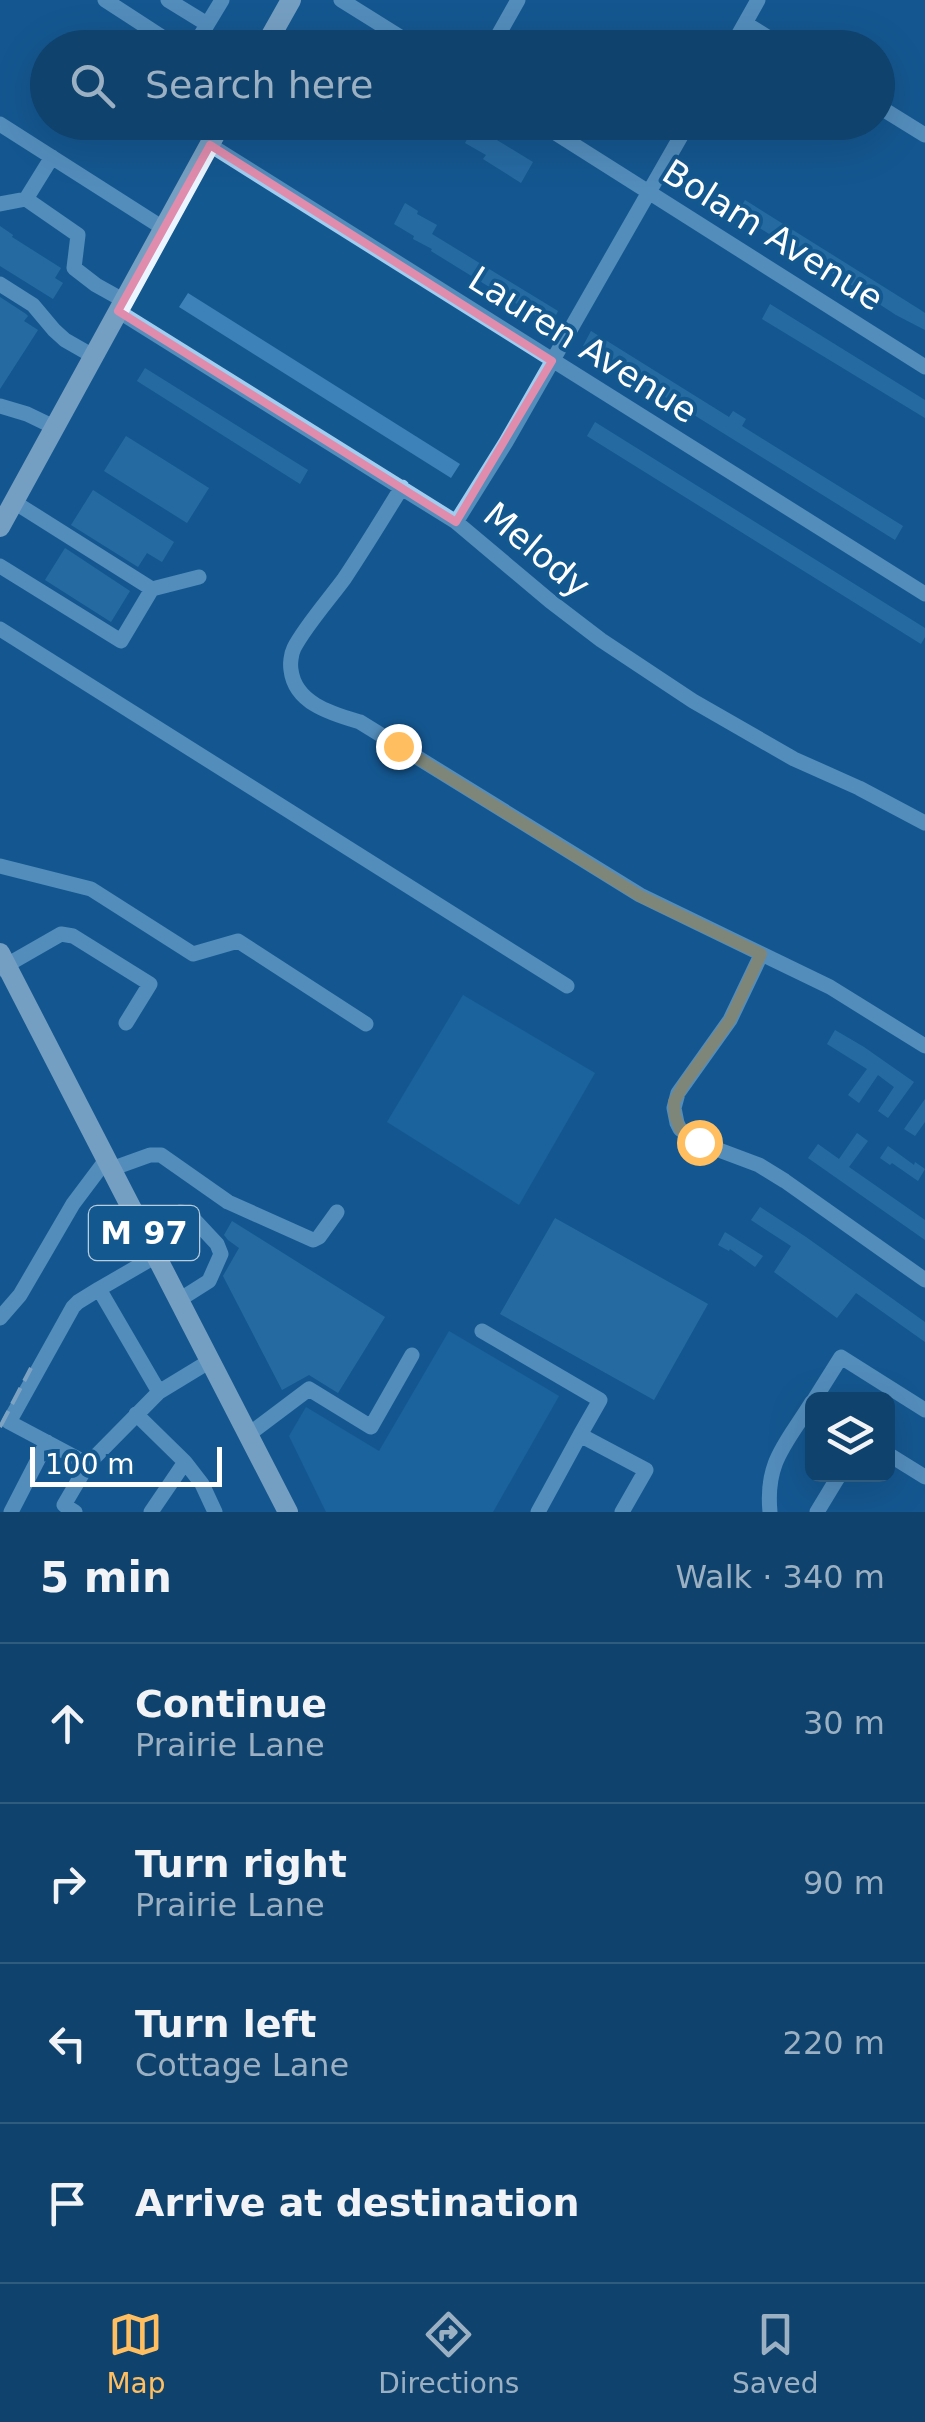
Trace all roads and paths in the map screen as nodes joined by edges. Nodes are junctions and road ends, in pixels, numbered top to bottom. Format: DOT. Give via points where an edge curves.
graph roads {
  1 [pos="105,0"];
  2 [pos="168,0"];
  3 [pos="222,0"];
  4 [pos="291,0"];
  5 [pos="342,0"];
  6 [pos="518,0"];
  7 [pos="758,0"];
  8 [pos="745,22"];
  9 [pos="207,24"];
  10 [pos="152,30"];
  11 [pos="204,30"];
  12 [pos="274,30"];
  13 [pos="390,30"];
  14 [pos="501,30"];
  15 [pos="741,30"];
  16 [pos="757,30"];
  17 [pos="895,116"];
  18 [pos="0,124"];
  19 [pos="925,135"];
  20 [pos="213,140"];
  21 [pos="566,140"];
  22 [pos="679,140"];
  23 [pos="210,145"];
  24 [pos="52,157"];
  25 [pos="649,193"];
  26 [pos="26,199"];
  27 [pos="0,204"];
  28 [pos="163,228"];
  29 [pos="0,284"];
  30 [pos="120,306"];
  31 [pos="93,356"];
  32 [pos="552,360"];
  33 [pos="925,366"];
  34 [pos="0,406"];
  35 [pos="54,427"];
  36 [pos="402,487"];
  37 [pos="14,502"];
  38 [pos="456,522"];
  39 [pos="0,527"];
  40 [pos="0,566"];
  41 [pos="199,577"];
  42 [pos="152,589"];
  43 [pos="925,594"];
  44 [pos="0,629"];
  45 [pos="925,823"];
  46 [pos="0,866"];
  47 [pos="761,954"];
  48 [pos="2,962"];
  49 [pos="567,986"];
  50 [pos="126,1023"];
  51 [pos="366,1024"];
  52 [pos="925,1046"];
  53 [pos="109,1164"];
  54 [pos="338,1212"];
  55 [pos="145,1234"];
  56 [pos="156,1256"];
  57 [pos="925,1280"];
  58 [pos="99,1290"];
  59 [pos="179,1300"];
  60 [pos="0,1318"];
  61 [pos="482,1331"];
  62 [pos="412,1355"];
  63 [pos="210,1362"];
  64 [pos="159,1392"];
  65 [pos="819,1392"];
  66 [pos="925,1410"];
  67 [pos="136,1414"];
  68 [pos="805,1414"];
  69 [pos="9,1422"];
  70 [pos="248,1435"];
  71 [pos="580,1435"];
  72 [pos="0,1439"];
  73 [pos="48,1442"];
  74 [pos="895,1458"];
  75 [pos="185,1462"];
  76 [pos="88,1464"];
  77 [pos="925,1477"];
  78 [pos="835,1482"];
  79 [pos="66,1510"];
  80 [pos="11,1512"];
  81 [pos="152,1512"];
  82 [pos="215,1512"];
  83 [pos="288,1512"];
  84 [pos="538,1512"];
  85 [pos="622,1512"];
  86 [pos="770,1512"];
  87 [pos="817,1512"];
  1 -- 10 [label="street"];
  2 -- 9 [label="street"];
  3 -- 9 [label="street"];
  4 -- 12 [label="main road"];
  5 -- 13 [label="street"];
  6 -- 14 [label="street"];
  7 -- 8 [label="street"];
  8 -- 15 [label="street"];
  8 -- 16 [label="street"];
  9 -- 11 [label="street"];
  17 -- 19 [label="street"];
  18 -- 24 [label="street"];
  20 -- 23 [label="main road"];
  21 -- 25 [label="street, Bolam Avenue"];
  22 -- 25 [label="street"];
  23 -- 28 [label="main road"];
  23 -- 32 [label="street, Lauren Avenue"];
  24 -- 26 [label="street"];
  24 -- 28 [label="street"];
  25 -- 32 [label="street"];
  25 -- 33 [label="street, Bolam Avenue"];
  26 -- 27 [label="street"];
  26 -- 30 [label="street, Melody" via="78,235 74,268"];
  28 -- 30 [label="main road"];
  29 -- 31 [label="street"];
  30 -- 31 [label="main road"];
  30 -- 36 [label="street, Melody"];
  31 -- 35 [label="main road"];
  32 -- 38 [label="street"];
  32 -- 43 [label="street, Lauren Avenue"];
  34 -- 35 [label="street"];
  35 -- 37 [label="main road"];
  36 -- 38 [label="street, Melody"];
  36 -- 47 [label="street" via="294,649 290,666 299,692 314,705 360,722 640,896"];
  37 -- 39 [label="main road"];
  37 -- 42 [label="street"];
  38 -- 45 [label="street, Melody" via="601,640 693,702"];
  40 -- 42 [label="street" via="121,641"];
  41 -- 42 [label="street"];
  44 -- 49 [label="street"];
  46 -- 51 [label="street" via="90,889 193,954 238,941"];
  47 -- 52 [label="street"];
  47 -- 57 [label="street" via="730,1020 678,1094 680,1129 785,1181"];
  48 -- 50 [label="street" via="60,934 73,936 150,984"];
  48 -- 53 [label="main road, M 97"];
  53 -- 54 [label="street" via="160,1155 228,1202 313,1240"];
  53 -- 55 [label="main road, M 97"];
  53 -- 60 [label="street" via="74,1204"];
  55 -- 56 [label="main road, M 97"];
  55 -- 59 [label="street" via="188,1213 217,1244 221,1254 209,1281"];
  56 -- 58 [label="street"];
  56 -- 59 [label="main road, M 97"];
  58 -- 64 [label="street"];
  58 -- 69 [label="street" via="78,1302"];
  59 -- 63 [label="main road, M 97"];
  61 -- 71 [label="street" via="600,1400"];
  62 -- 70 [label="street" via="371,1427 310,1389"];
  63 -- 64 [label="street"];
  63 -- 70 [label="main road, M 97"];
  64 -- 67 [label="street"];
  65 -- 66 [label="street" via="841,1357"];
  67 -- 75 [label="street"];
  67 -- 76 [label="street"];
  68 -- 86 [label="street" via="773,1464"];
  69 -- 72 [label="street"];
  69 -- 73 [label="street"];
  70 -- 83 [label="main road, M 97"];
  71 -- 84 [label="street"];
  71 -- 85 [label="street" via="646,1470"];
  73 -- 76 [label="street"];
  73 -- 80 [label="street"];
  74 -- 77 [label="street"];
  75 -- 81 [label="street"];
  75 -- 82 [label="street"];
  76 -- 79 [label="street"];
  78 -- 87 [label="street"];
}
